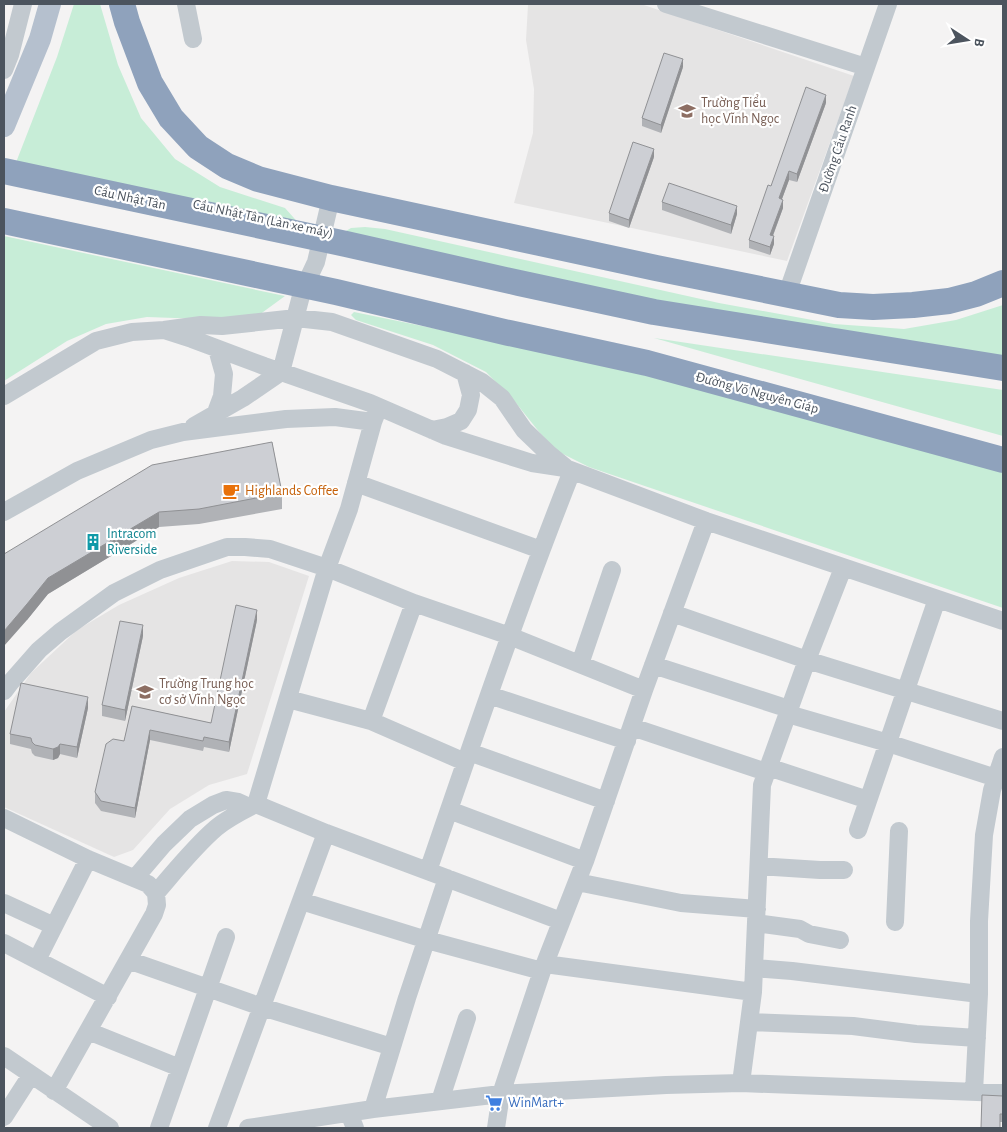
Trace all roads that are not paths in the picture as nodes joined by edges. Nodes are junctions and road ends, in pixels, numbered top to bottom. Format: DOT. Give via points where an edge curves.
graph roads {
  1 [pos="23,4"];
  2 [pos="50,4"];
  3 [pos="122,4"];
  4 [pos="186,4"];
  5 [pos="666,4"];
  6 [pos="888,4"];
  7 [pos="40,39"];
  8 [pos="193,39"];
  9 [pos="7,62"];
  10 [pos="866,67"];
  11 [pos="4,126"];
  12 [pos="4,164"];
  13 [pos="4,171"];
  14 [pos="331,198"];
  15 [pos="4,221"];
  16 [pos="4,229"];
  17 [pos="316,262"];
  18 [pos="519,283"];
  19 [pos="1003,284"];
  20 [pos="788,294"];
  21 [pos="296,318"];
  22 [pos="332,322"];
  23 [pos="164,330"];
  24 [pos="509,333"];
  25 [pos="218,349"];
  26 [pos="1003,368"];
  27 [pos="281,372"];
  28 [pos="465,373"];
  29 [pos="4,396"];
  30 [pos="215,415"];
  31 [pos="376,415"];
  32 [pos="432,430"];
  33 [pos="183,432"];
  34 [pos="1003,460"];
  35 [pos="569,469"];
  36 [pos="356,483"];
  37 [pos="4,512"];
  38 [pos="706,521"];
  39 [pos="541,550"];
  40 [pos="327,568"];
  41 [pos="843,568"];
  42 [pos="612,570"];
  43 [pos="937,599"];
  44 [pos="414,603"];
  45 [pos="672,613"];
  46 [pos="1003,621"];
  47 [pos="510,636"];
  48 [pos="808,660"];
  49 [pos="580,664"];
  50 [pos="653,665"];
  51 [pos="644,690"];
  52 [pos="4,691"];
  53 [pos="906,691"];
  54 [pos="489,695"];
  55 [pos="288,699"];
  56 [pos="789,711"];
  57 [pos="371,721"];
  58 [pos="1003,721"];
  59 [pos="629,734"];
  60 [pos="888,743"];
  61 [pos="467,757"];
  62 [pos="1003,757"];
  63 [pos="767,770"];
  64 [pos="997,785"];
  65 [pos="868,800"];
  66 [pos="606,801"];
  67 [pos="252,806"];
  68 [pos="449,810"];
  69 [pos="4,818"];
  70 [pos="858,830"];
  71 [pos="899,831"];
  72 [pos="326,833"];
  73 [pos="88,859"];
  74 [pos="586,861"];
  75 [pos="759,866"];
  76 [pos="844,870"];
  77 [pos="428,871"];
  78 [pos="135,878"];
  79 [pos="447,878"];
  80 [pos="577,882"];
  81 [pos="156,893"];
  82 [pos="301,901"];
  83 [pos="4,902"];
  84 [pos="756,916"];
  85 [pos="561,922"];
  86 [pos="895,922"];
  87 [pos="54,926"];
  88 [pos="226,937"];
  89 [pos="427,940"];
  90 [pos="840,940"];
  91 [pos="4,943"];
  92 [pos="37,960"];
  93 [pos="128,960"];
  94 [pos="544,967"];
  95 [pos="754,968"];
  96 [pos="208,988"];
  97 [pos="754,992"];
  98 [pos="979,994"];
  99 [pos="108,997"];
  100 [pos="262,1007"];
  101 [pos="467,1018"];
  102 [pos="750,1022"];
  103 [pos="88,1031"];
  104 [pos="977,1038"];
  105 [pos="392,1047"];
  106 [pos="4,1056"];
  107 [pos="180,1068"];
  108 [pos="31,1075"];
  109 [pos="741,1083"];
  110 [pos="54,1091"];
  111 [pos="974,1092"];
  112 [pos="1003,1093"];
  113 [pos="500,1094"];
  114 [pos="440,1101"];
  115 [pos="373,1109"];
  116 [pos="4,1117"];
  117 [pos="352,1120"];
  118 [pos="91,1123"];
  119 [pos="110,1128"];
  120 [pos="159,1128"];
  121 [pos="217,1128"];
  122 [pos="255,1128"];
  123 [pos="496,1128"];
  1 -- 9 [label="street"];
  2 -- 7 [label="main road"];
  3 -- 14 [label="highway" via="150,84 171,118 198,147 227,166 258,178"];
  4 -- 8 [label="street"];
  5 -- 10 [label="street"];
  6 -- 10 [label="street, Đường Cầu Ranh"];
  7 -- 9 [label="street" via="28,41"];
  7 -- 11 [label="main road"];
  10 -- 20 [label="street, Đường Cầu Ranh"];
  12 -- 18 [label="highway, Cầu Nhật Tân (Làn xe máy)" via="347,237"];
  13 -- 18 [label="highway, Cầu Nhật Tân"];
  14 -- 17 [label="street"];
  14 -- 20 [label="highway"];
  15 -- 24 [label="highway" via="336,292"];
  16 -- 24 [label="highway"];
  17 -- 21 [label="street" via="302,292"];
  17 -- 22 [label="street"];
  18 -- 26 [label="highway" via="654,312"];
  19 -- 20 [label="highway" via="949,301 873,307 839,305"];
  21 -- 22 [label="street"];
  21 -- 23 [label="street"];
  21 -- 27 [label="street"];
  22 -- 28 [label="street" via="437,359"];
  23 -- 25 [label="street"];
  23 -- 29 [label="street" via="132,332 96,341"];
  24 -- 34 [label="highway, Đường Võ Nguyên Giáp" via="647,363"];
  25 -- 27 [label="street"];
  25 -- 30 [label="street" via="224,374 222,396"];
  27 -- 30 [label="street"];
  27 -- 31 [label="street"];
  28 -- 32 [label="street" via="471,395 468,410 461,421"];
  28 -- 35 [label="street" via="502,398 524,430"];
  30 -- 33 [label="street"];
  31 -- 32 [label="street"];
  31 -- 33 [label="street" via="286,418"];
  31 -- 36 [label="street"];
  32 -- 35 [label="street" via="532,463"];
  33 -- 37 [label="street" via="151,440 77,471"];
  35 -- 38 [label="street"];
  35 -- 39 [label="street"];
  36 -- 39 [label="street"];
  36 -- 40 [label="street"];
  38 -- 41 [label="street"];
  38 -- 45 [label="street"];
  39 -- 47 [label="street"];
  40 -- 44 [label="street"];
  40 -- 52 [label="street" via="270,549 228,547 160,570 114,593 60,632 39,650"];
  40 -- 55 [label="street"];
  41 -- 43 [label="street"];
  41 -- 48 [label="street"];
  42 -- 49 [label="street"];
  43 -- 46 [label="street"];
  43 -- 53 [label="street"];
  44 -- 47 [label="street"];
  44 -- 57 [label="street"];
  45 -- 48 [label="street"];
  45 -- 50 [label="street"];
  47 -- 49 [label="street"];
  47 -- 54 [label="street"];
  48 -- 53 [label="street"];
  48 -- 56 [label="street"];
  49 -- 51 [label="street"];
  50 -- 51 [label="street"];
  50 -- 56 [label="street"];
  51 -- 59 [label="street"];
  53 -- 58 [label="street"];
  53 -- 60 [label="street"];
  54 -- 59 [label="street"];
  54 -- 61 [label="street"];
  55 -- 57 [label="street"];
  55 -- 67 [label="street"];
  56 -- 60 [label="street"];
  56 -- 63 [label="street"];
  57 -- 61 [label="street"];
  59 -- 63 [label="street"];
  59 -- 66 [label="street"];
  60 -- 64 [label="street"];
  60 -- 65 [label="street"];
  61 -- 66 [label="street"];
  61 -- 68 [label="street"];
  62 -- 64 [label="street"];
  63 -- 65 [label="street"];
  63 -- 75 [label="street" via="762,785"];
  64 -- 98 [label="street" via="984,845"];
  65 -- 70 [label="street"];
  66 -- 74 [label="street"];
  67 -- 72 [label="street"];
  67 -- 78 [label="street" via="226,800 190,819"];
  67 -- 81 [label="street" via="216,828"];
  68 -- 74 [label="street"];
  68 -- 77 [label="street"];
  69 -- 73 [label="street"];
  71 -- 86 [label="street"];
  72 -- 77 [label="street"];
  72 -- 82 [label="street"];
  73 -- 78 [label="street"];
  73 -- 87 [label="street"];
  74 -- 80 [label="street"];
  75 -- 76 [label="street"];
  75 -- 84 [label="street"];
  77 -- 79 [label="street"];
  78 -- 81 [label="street" via="148,884"];
  79 -- 85 [label="street"];
  79 -- 89 [label="street"];
  80 -- 84 [label="street"];
  80 -- 85 [label="street"];
  81 -- 93 [label="street" via="154,914"];
  82 -- 89 [label="street"];
  82 -- 100 [label="street"];
  83 -- 87 [label="street"];
  84 -- 90 [label="street" via="809,934"];
  84 -- 95 [label="street"];
  85 -- 94 [label="street"];
  87 -- 92 [label="street"];
  88 -- 96 [label="street"];
  89 -- 94 [label="street"];
  89 -- 105 [label="street"];
  91 -- 92 [label="street"];
  92 -- 99 [label="street"];
  93 -- 96 [label="street"];
  93 -- 99 [label="street"];
  94 -- 97 [label="street"];
  94 -- 113 [label="street"];
  95 -- 97 [label="street"];
  95 -- 98 [label="street"];
  96 -- 100 [label="street"];
  96 -- 107 [label="street"];
  97 -- 102 [label="street"];
  98 -- 104 [label="street"];
  99 -- 103 [label="street"];
  100 -- 105 [label="street"];
  100 -- 121 [label="street"];
  101 -- 114 [label="street"];
  102 -- 104 [label="street" via="853,1026"];
  102 -- 109 [label="street"];
  103 -- 107 [label="street"];
  103 -- 110 [label="street"];
  104 -- 111 [label="street"];
  105 -- 115 [label="street"];
  106 -- 108 [label="street"];
  107 -- 120 [label="street"];
  108 -- 110 [label="street"];
  108 -- 116 [label="street"];
  109 -- 111 [label="street"];
  109 -- 113 [label="street"];
  110 -- 118 [label="street"];
  111 -- 112 [label="street"];
  113 -- 114 [label="street"];
  113 -- 123 [label="street"];
  114 -- 115 [label="street"];
  115 -- 117 [label="street"];
  117 -- 122 [label="street"];
  118 -- 119 [label="street"];
}
